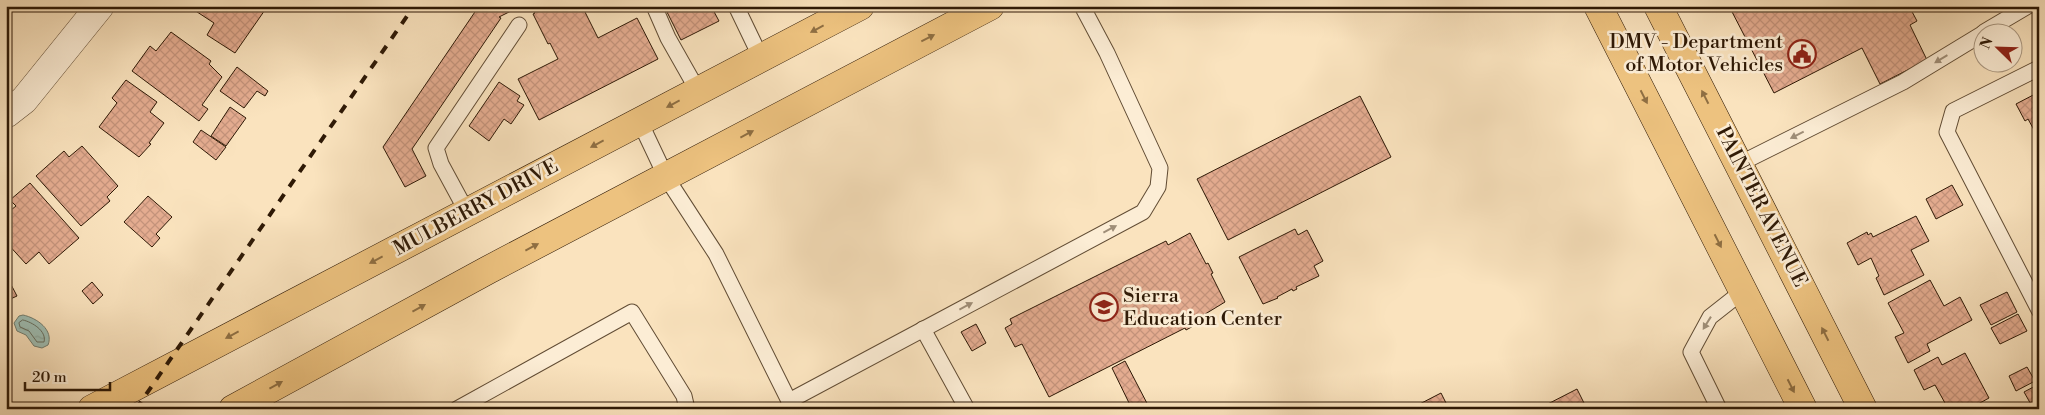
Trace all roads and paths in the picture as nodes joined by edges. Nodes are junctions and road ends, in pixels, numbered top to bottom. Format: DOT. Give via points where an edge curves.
graph roads {
  1 [pos="100,6"];
  2 [pos="654,6"];
  3 [pos="736,6"];
  4 [pos="860,6"];
  5 [pos="990,6"];
  6 [pos="1082,6"];
  7 [pos="1598,6"];
  8 [pos="1658,6"];
  9 [pos="2028,6"];
  10 [pos="2002,22"];
  11 [pos="520,25"];
  12 [pos="1972,40"];
  13 [pos="761,58"];
  14 [pos="2039,68"];
  15 [pos="698,91"];
  16 [pos="6,114"];
  17 [pos="640,122"];
  18 [pos="1739,164"];
  19 [pos="666,178"];
  20 [pos="467,212"];
  21 [pos="1743,292"];
  22 [pos="2039,310"];
  23 [pos="923,329"];
  24 [pos="791,405"];
  25 [pos="92,409"];
  26 [pos="233,409"];
  27 [pos="457,409"];
  28 [pos="687,409"];
  29 [pos="967,409"];
  30 [pos="1719,409"];
  31 [pos="1803,409"];
  32 [pos="1863,409"];
  1 -- 16 [label="street" via="24,100"];
  2 -- 15 [label="lane"];
  3 -- 13 [label="lane"];
  4 -- 13 [label="main road, MULBERRY DRIVE, one-way"];
  19 -- 5 [label="main road, one-way"];
  23 -- 6 [label="lane, one-way" via="1143,212 1158,188 1160,168"];
  7 -- 21 [label="main road, one-way"];
  18 -- 8 [label="main road, PAINTER AVENUE, one-way"];
  9 -- 10 [label="lane"];
  11 -- 20 [label="lane" via="436,148"];
  12 -- 18 [label="lane, one-way" via="1904,82"];
  13 -- 15 [label="main road, MULBERRY DRIVE"];
  14 -- 22 [label="lane" via="1953,111 1947,132"];
  15 -- 17 [label="main road, MULBERRY DRIVE, one-way"];
  17 -- 19 [label="lane"];
  17 -- 20 [label="main road, MULBERRY DRIVE, one-way"];
  32 -- 18 [label="main road, PAINTER AVENUE, one-way"];
  19 -- 24 [label="lane" via="716,254"];
  26 -- 19 [label="main road, one-way" via="488,270"];
  20 -- 25 [label="main road, MULBERRY DRIVE, one-way"];
  21 -- 30 [label="lane, one-way" via="1710,317 1691,352"];
  21 -- 31 [label="main road, one-way"];
  23 -- 24 [label="lane"];
  23 -- 29 [label="lane"];
  27 -- 28 [label="lane" via="632,312 684,396"];
}
